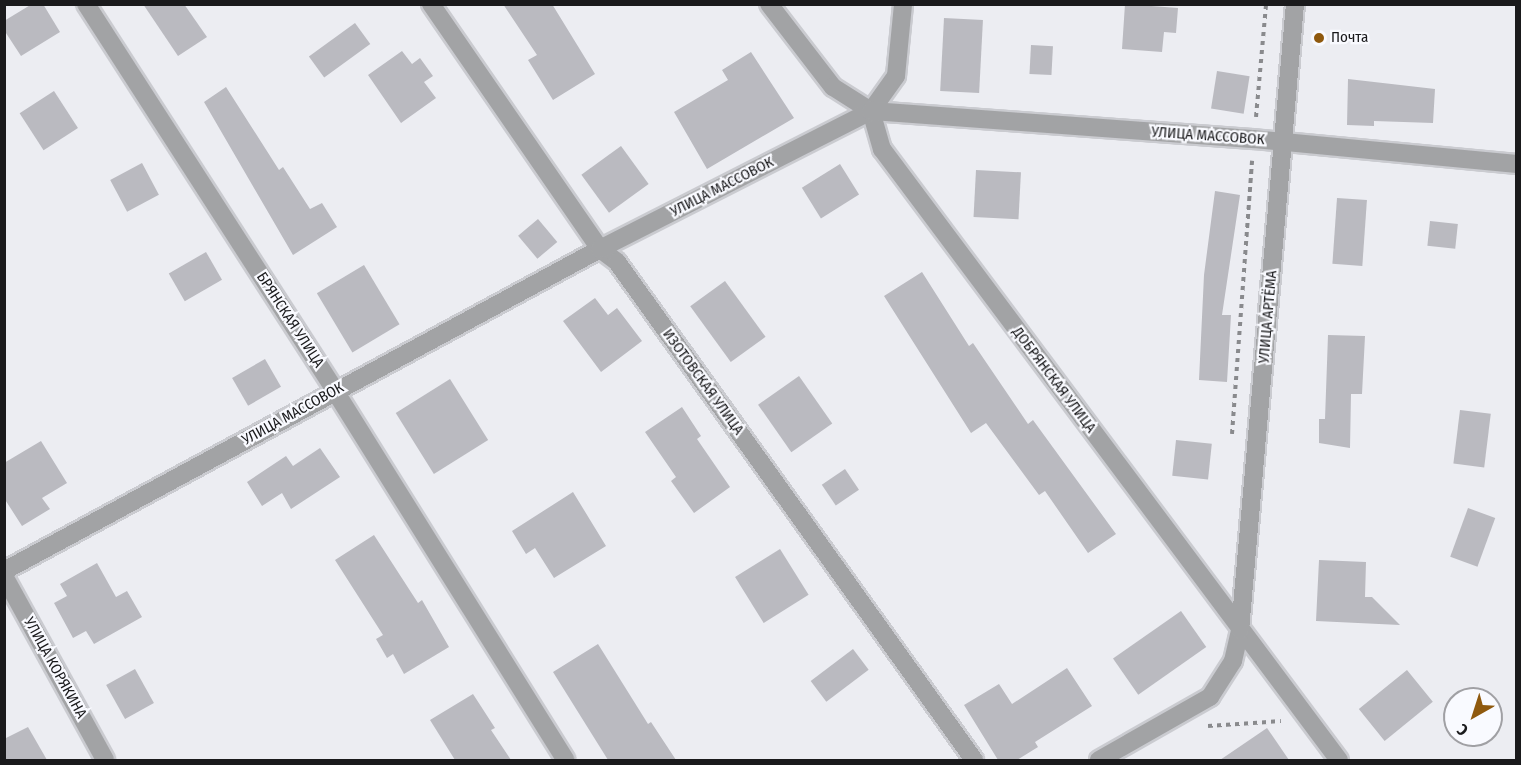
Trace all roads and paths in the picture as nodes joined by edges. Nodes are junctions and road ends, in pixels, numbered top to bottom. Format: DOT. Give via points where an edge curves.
graph roads {
  1 [pos="86,4"];
  2 [pos="431,4"];
  3 [pos="769,4"];
  4 [pos="903,4"];
  5 [pos="1266,4"];
  6 [pos="1295,4"];
  7 [pos="871,111"];
  8 [pos="1253,140"];
  9 [pos="1283,142"];
  10 [pos="1516,164"];
  11 [pos="600,249"];
  12 [pos="335,391"];
  13 [pos="1232,436"];
  14 [pos="4,571"];
  15 [pos="4,576"];
  16 [pos="1240,630"];
  17 [pos="1305,719"];
  18 [pos="1200,730"];
  19 [pos="105,760"];
  20 [pos="566,760"];
  21 [pos="974,760"];
  22 [pos="1099,760"];
  23 [pos="1339,760"];
  1 -- 12 [label="street, БРЯНСКАЯ УЛИЦА"];
  2 -- 11 [label="street, ИЗОТОВСКАЯ УЛИЦА"];
  3 -- 7 [label="street" via="833,87"];
  4 -- 7 [label="street" via="896,76"];
  5 -- 8 [label="path"];
  6 -- 9 [label="street, УЛИЦА АРТЁМА"];
  7 -- 8 [label="street, УЛИЦА МАССОВОК"];
  7 -- 11 [label="street, УЛИЦА МАССОВОК"];
  7 -- 16 [label="street, ДОБРЯНСКАЯ УЛИЦА" via="882,149"];
  8 -- 9 [label="street, УЛИЦА МАССОВОК"];
  8 -- 13 [label="path"];
  9 -- 10 [label="street, УЛИЦА МАССОВОК"];
  9 -- 16 [label="street, УЛИЦА АРТЁМА"];
  11 -- 12 [label="street, УЛИЦА МАССОВОК"];
  11 -- 21 [label="street, ИЗОТОВСКАЯ УЛИЦА" via="617,262"];
  12 -- 14 [label="street, УЛИЦА МАССОВОК"];
  12 -- 20 [label="street, БРЯНСКАЯ УЛИЦА"];
  15 -- 19 [label="street, УЛИЦА КОРЯКИНА"];
  16 -- 17 [label="street, ДОБРЯНСКАЯ УЛИЦА"];
  16 -- 22 [label="street, УЛИЦА АРТЁМА" via="1233,661 1210,697"];
  17 -- 18 [label="path" via="1210,725"];
  17 -- 23 [label="street, ДОБРЯНСКАЯ УЛИЦА"];
}
